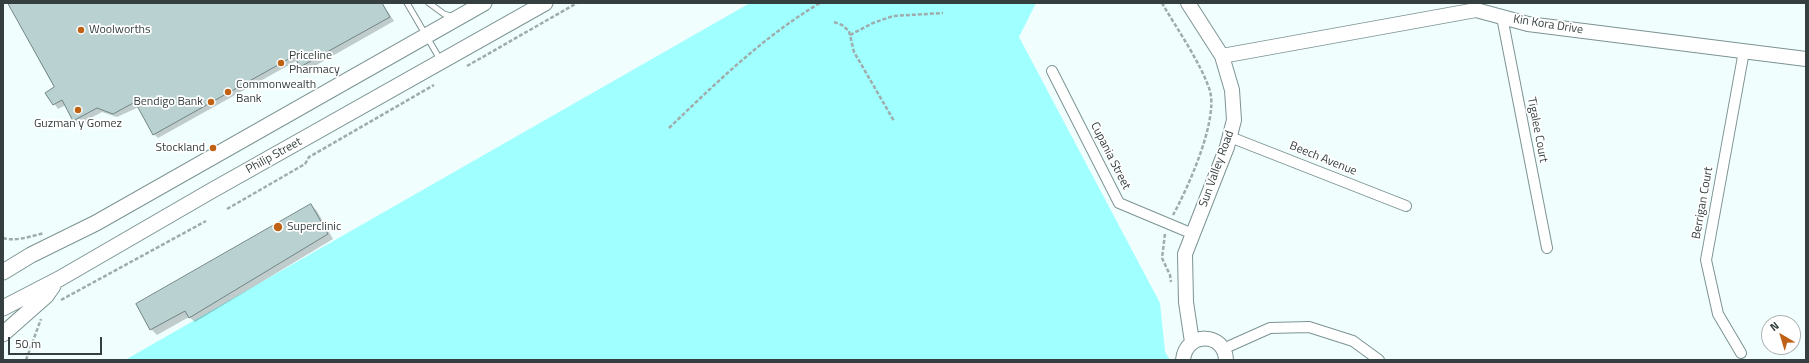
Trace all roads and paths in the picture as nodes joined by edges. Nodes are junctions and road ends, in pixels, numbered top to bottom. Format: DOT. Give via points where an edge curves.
graph roads {
  1 [pos="407,3"];
  2 [pos="430,3"];
  3 [pos="545,3"];
  4 [pos="577,3"];
  5 [pos="820,3"];
  6 [pos="1162,3"];
  7 [pos="1188,3"];
  8 [pos="482,4"];
  9 [pos="943,13"];
  10 [pos="1502,17"];
  11 [pos="458,18"];
  12 [pos="834,22"];
  13 [pos="850,35"];
  14 [pos="426,37"];
  15 [pos="1744,51"];
  16 [pos="1222,56"];
  17 [pos="1806,59"];
  18 [pos="441,61"];
  19 [pos="467,66"];
  20 [pos="1052,71"];
  21 [pos="434,85"];
  22 [pos="894,121"];
  23 [pos="669,128"];
  24 [pos="1230,137"];
  25 [pos="1406,206"];
  26 [pos="228,209"];
  27 [pos="206,221"];
  28 [pos="1167,224"];
  29 [pos="46,232"];
  30 [pos="1193,234"];
  31 [pos="3,238"];
  32 [pos="1547,248"];
  33 [pos="31,256"];
  34 [pos="3,261"];
  35 [pos="3,272"];
  36 [pos="59,279"];
  37 [pos="1171,283"];
  38 [pos="57,303"];
  39 [pos="3,308"];
  40 [pos="42,318"];
  41 [pos="3,334"];
  42 [pos="1192,342"];
  43 [pos="1741,353"];
  44 [pos="1224,355"];
  45 [pos="26,360"];
  46 [pos="1183,360"];
  47 [pos="1379,360"];
  1 -- 14 [label="lane"];
  2 -- 11 [label="lane" via="444,14"];
  3 -- 18 [label="main road, Philip Street"];
  4 -- 19 [label="path"];
  5 -- 23 [label="path" via="764,42"];
  6 -- 28 [label="path" via="1206,80 1211,111 1198,162"];
  7 -- 16 [label="street, Sun Valley Road"];
  8 -- 11 [label="main road"];
  9 -- 13 [label="path" via="893,16"];
  10 -- 15 [label="street, Kin Kora Drive" via="1528,24"];
  10 -- 16 [label="street, Kin Kora Drive" via="1476,10"];
  10 -- 32 [label="street, Tigalee Court"];
  11 -- 14 [label="main road"];
  12 -- 13 [label="path" via="842,25"];
  13 -- 22 [label="path" via="854,52"];
  14 -- 18 [label="lane"];
  14 -- 33 [label="main road" via="96,223"];
  15 -- 17 [label="street, Kin Kora Drive"];
  15 -- 43 [label="street, Berrigan Court" via="1706,260 1718,314"];
  16 -- 24 [label="street, Sun Valley Road" via="1232,90 1234,120"];
  18 -- 36 [label="main road, Philip Street"];
  20 -- 28 [label="street, Cupania Street" via="1119,203"];
  21 -- 26 [label="path" via="309,156 305,164"];
  24 -- 25 [label="street, Beech Avenue"];
  24 -- 30 [label="street, Sun Valley Road"];
  27 -- 38 [label="path"];
  28 -- 30 [label="street, Cupania Street"];
  28 -- 37 [label="path" via="1162,258"];
  29 -- 31 [label="path" via="26,237"];
  30 -- 42 [label="street, Sun Valley Road" via="1185,254 1186,302"];
  33 -- 34 [label="main road"];
  33 -- 35 [label="main road"];
  36 -- 39 [label="main road, Philip Street"];
  36 -- 41 [label="main road" via="46,296"];
  40 -- 45 [label="path"];
  42 -- 44 [label="street" via="1200,338 1217,342"];
  42 -- 46 [label="street" via="1184,353"];
  44 -- 47 [label="street" via="1270,328 1309,326 1353,342"];
}
